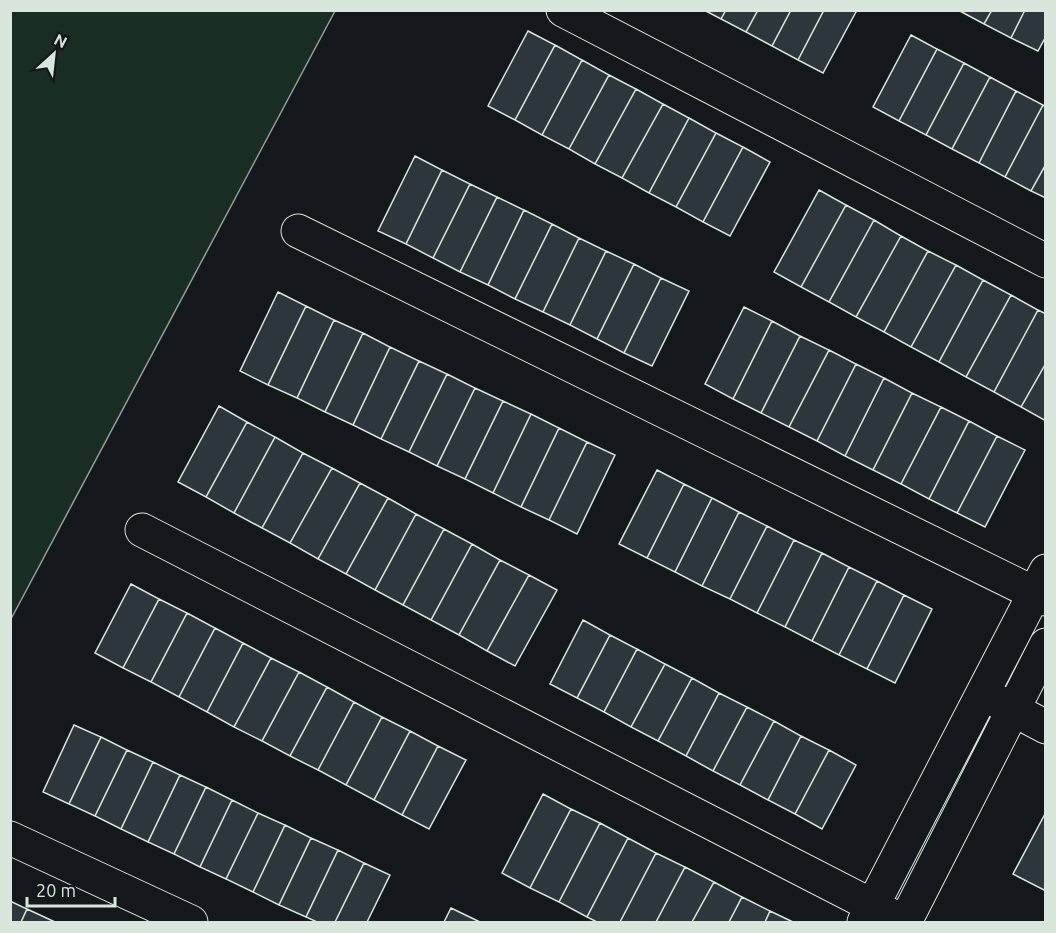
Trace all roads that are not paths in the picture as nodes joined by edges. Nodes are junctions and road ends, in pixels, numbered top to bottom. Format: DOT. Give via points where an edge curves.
graph roads {
  1 [pos="563,10"];
  2 [pos="298,231"];
  3 [pos="1046,261"];
  4 [pos="142,530"];
  5 [pos="1042,588"];
  6 [pos="1046,645"];
  7 [pos="983,694"];
  8 [pos="1013,709"];
  9 [pos="1046,727"];
  10 [pos="10,838"];
  11 [pos="868,914"];
  12 [pos="191,922"];
  13 [pos="904,922"];
  1 -- 3 [label="street"];
  2 -- 5 [label="street"];
  4 -- 11 [label="street"];
  5 -- 7 [label="street"];
  6 -- 8 [label="street"];
  7 -- 8 [label="street"];
  7 -- 11 [label="street"];
  8 -- 9 [label="street"];
  8 -- 13 [label="street"];
  10 -- 12 [label="street"];
  11 -- 13 [label="street"];
}
